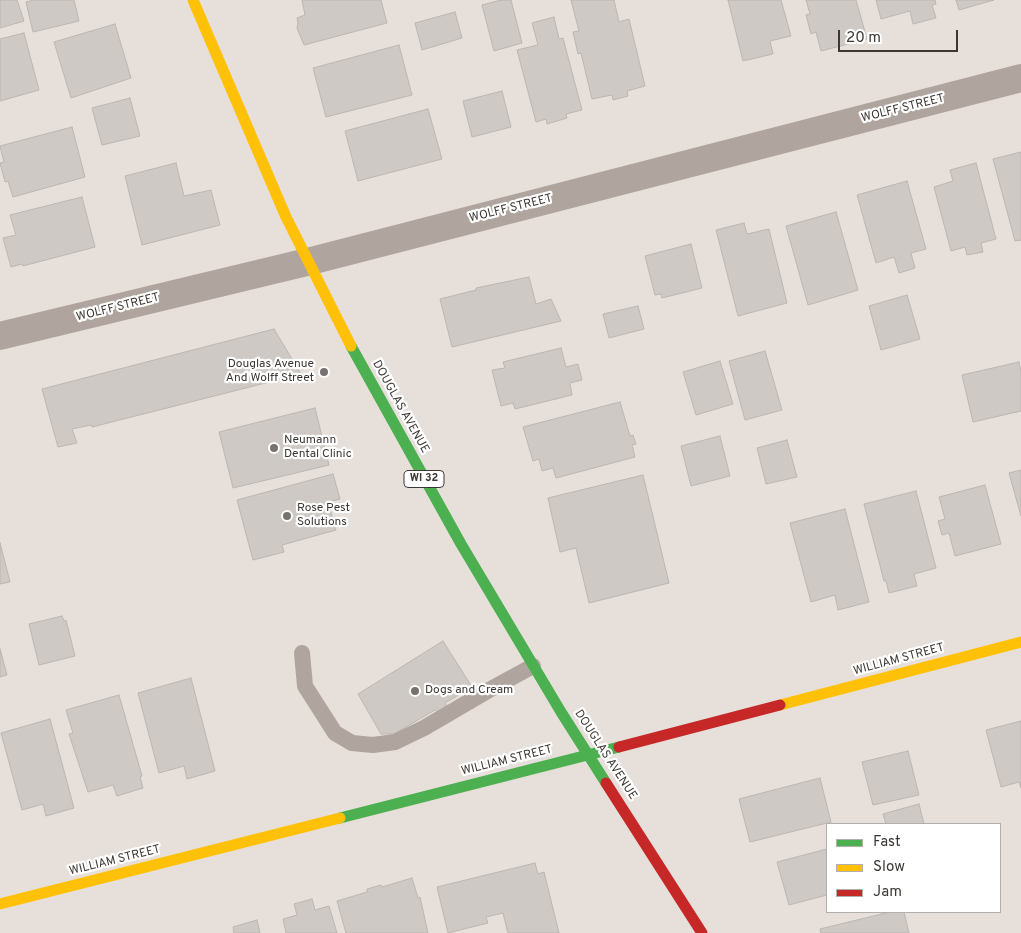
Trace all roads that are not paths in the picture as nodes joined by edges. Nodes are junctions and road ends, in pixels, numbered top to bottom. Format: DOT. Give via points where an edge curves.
graph roads {
  1 [pos="193,0"];
  2 [pos="1021,78"];
  3 [pos="307,262"];
  4 [pos="0,336"];
  5 [pos="1021,642"];
  6 [pos="302,653"];
  7 [pos="533,666"];
  8 [pos="587,755"];
  9 [pos="0,904"];
  10 [pos="702,933"];
  1 -- 3 [label="main road, DOUGLAS AVENUE / WI 32"];
  2 -- 3 [label="street, WOLFF STREET"];
  3 -- 4 [label="street, WOLFF STREET"];
  3 -- 7 [label="main road, DOUGLAS AVENUE / WI 32" via="366,375"];
  5 -- 8 [label="main road, WILLIAM STREET"];
  6 -- 7 [label="lane" via="305,686 335,733 352,743 373,745 395,742 424,728"];
  7 -- 8 [label="main road, DOUGLAS AVENUE / WI 32"];
  8 -- 9 [label="main road, WILLIAM STREET"];
  8 -- 10 [label="main road, DOUGLAS AVENUE / WI 32"];
}
